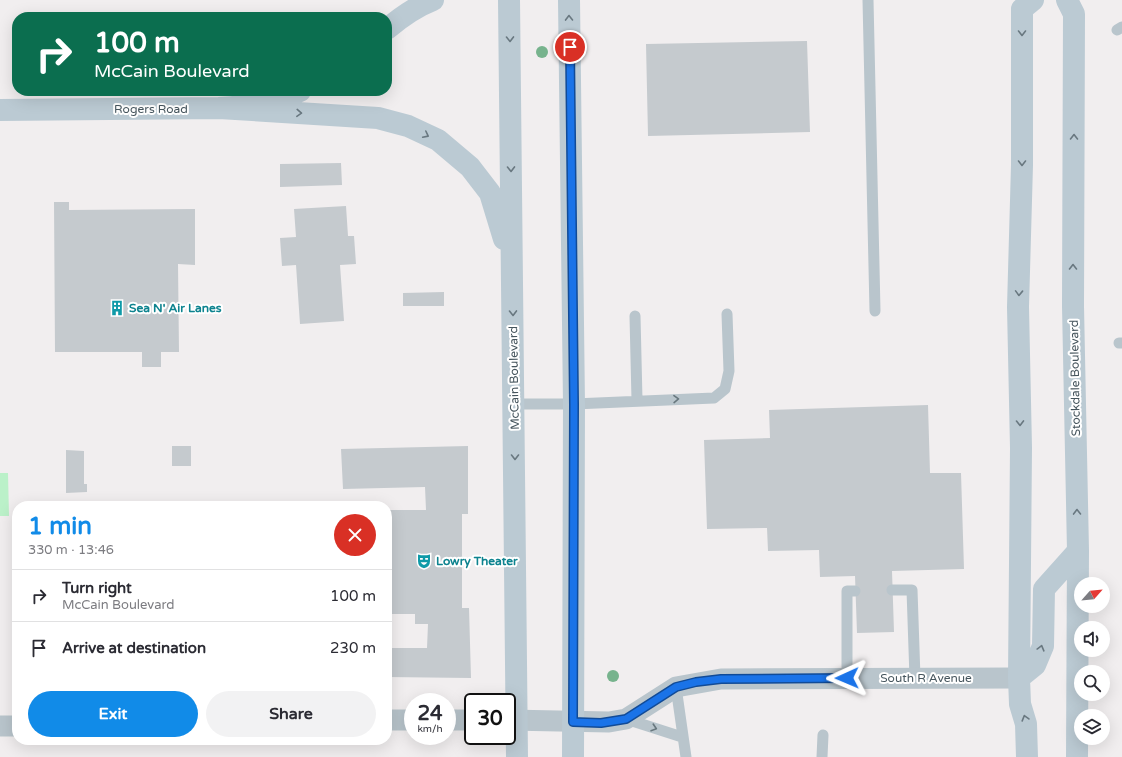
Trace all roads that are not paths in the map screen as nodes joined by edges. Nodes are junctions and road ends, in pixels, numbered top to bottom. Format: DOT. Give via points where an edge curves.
graph roads {
  1 [pos="433,0"];
  2 [pos="509,0"];
  3 [pos="569,0"];
  4 [pos="868,0"];
  5 [pos="1033,0"];
  6 [pos="1067,0"];
  7 [pos="392,25"];
  8 [pos="289,96"];
  9 [pos="219,108"];
  10 [pos="0,110"];
  11 [pos="512,285"];
  12 [pos="875,311"];
  13 [pos="727,314"];
  14 [pos="635,316"];
  15 [pos="637,400"];
  16 [pos="515,404"];
  17 [pos="574,404"];
  18 [pos="1078,551"];
  19 [pos="892,590"];
  20 [pos="855,591"];
  21 [pos="847,678"];
  22 [pos="915,678"];
  23 [pos="1020,678"];
  24 [pos="676,687"];
  25 [pos="512,693"];
  26 [pos="626,719"];
  27 [pos="392,720"];
  28 [pos="404,720"];
  29 [pos="516,720"];
  30 [pos="573,722"];
  31 [pos="0,726"];
  32 [pos="12,726"];
  33 [pos="823,735"];
  34 [pos="682,737"];
  35 [pos="515,745"];
  36 [pos="517,757"];
  37 [pos="573,757"];
  38 [pos="686,757"];
  39 [pos="822,757"];
  40 [pos="1027,757"];
  41 [pos="1077,757"];
  1 -- 7 [label="main road"];
  2 -- 11 [label="main road, McCain Boulevard, one-way"];
  17 -- 3 [label="main road, one-way"];
  4 -- 12 [label="lane"];
  5 -- 23 [label="main road, one-way" via="1022,8 1022,165 1018,307 1021,448"];
  18 -- 6 [label="main road, Stockdale Boulevard, one-way" via="1073,306 1074,14"];
  8 -- 9 [label="main road, Rogers Road" via="254,106"];
  9 -- 10 [label="main road, Rogers Road"];
  9 -- 11 [label="main road, one-way" via="378,118 408,126 438,140 470,167 490,193 505,243"];
  11 -- 16 [label="main road, McCain Boulevard, one-way"];
  15 -- 13 [label="lane, one-way" via="714,398 726,389 729,371"];
  14 -- 15 [label="lane"];
  15 -- 17 [label="lane"];
  16 -- 17 [label="lane"];
  16 -- 25 [label="main road, McCain Boulevard, one-way"];
  17 -- 30 [label="main road"];
  23 -- 18 [label="main road, one-way" via="1035,666 1043,646 1044,589"];
  18 -- 41 [label="main road, Stockdale Boulevard"];
  19 -- 22 [label="lane" via="912,590"];
  20 -- 21 [label="lane" via="847,591"];
  21 -- 22 [label="street, South R Avenue"];
  21 -- 24 [label="street, South R Avenue" via="721,679"];
  22 -- 23 [label="street, South R Avenue"];
  40 -- 23 [label="main road, one-way" via="1026,724 1020,704"];
  24 -- 26 [label="street, South R Avenue"];
  24 -- 34 [label="lane"];
  26 -- 30 [label="street, South R Avenue" via="601,723"];
  26 -- 34 [label="lane, one-way"];
  27 -- 28 [label="street"];
  29 -- 30 [label="street, South R Avenue"];
  30 -- 37 [label="main road"];
  31 -- 32 [label="street"];
  33 -- 39 [label="lane"];
  34 -- 38 [label="lane"];
  35 -- 36 [label="main road, McCain Boulevard"];
}
